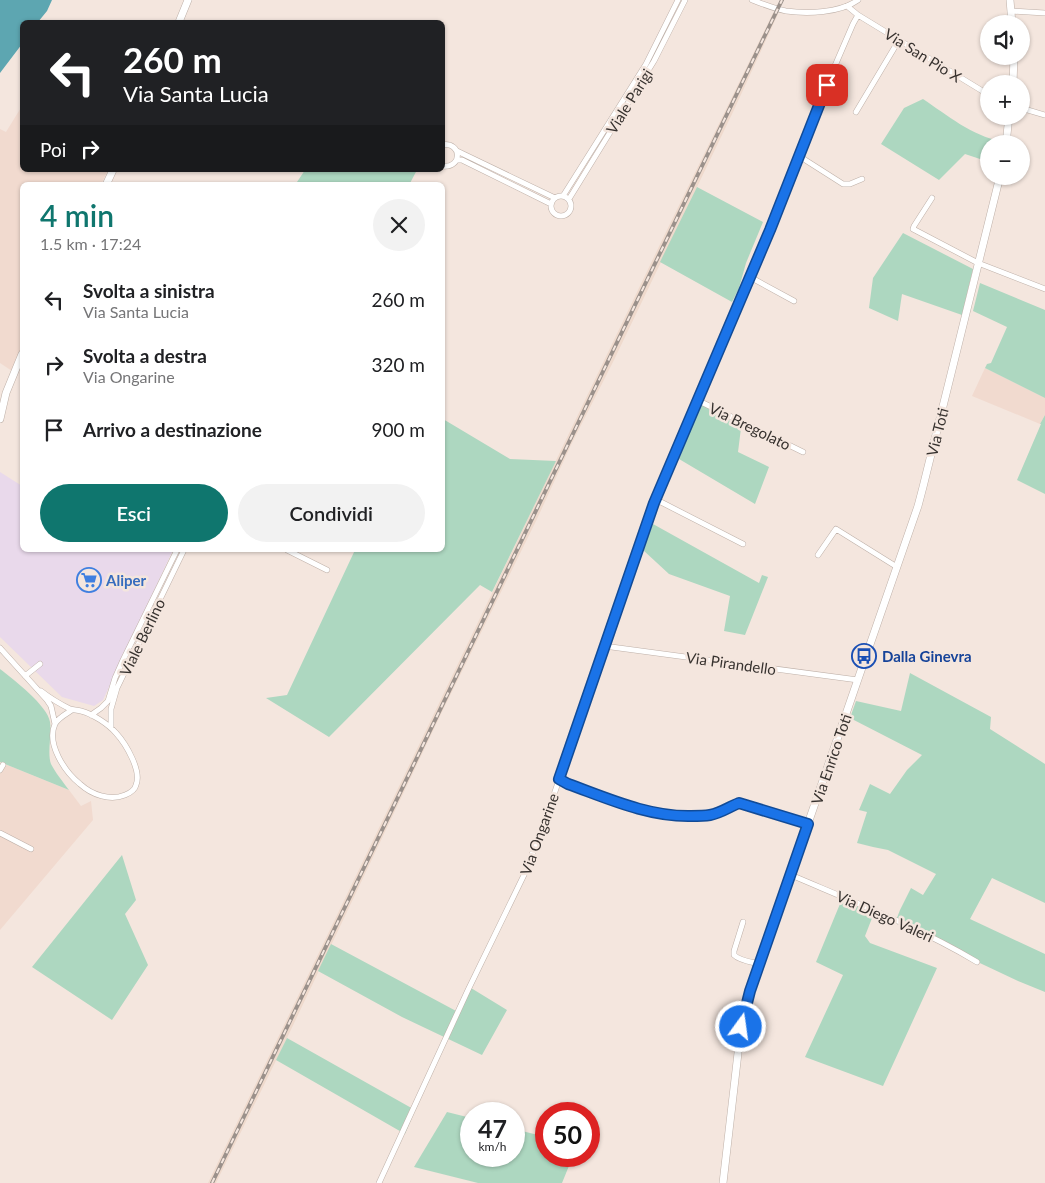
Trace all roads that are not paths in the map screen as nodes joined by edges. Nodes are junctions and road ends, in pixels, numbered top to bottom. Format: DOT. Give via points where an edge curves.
graph roads {
  1 [pos="188,0"];
  2 [pos="678,0"];
  3 [pos="685,0"];
  4 [pos="752,0"];
  5 [pos="858,0"];
  6 [pos="1010,0"];
  7 [pos="847,6"];
  8 [pos="1011,10"];
  9 [pos="1045,13"];
  10 [pos="858,15"];
  11 [pos="1011,15"];
  12 [pos="180,20"];
  13 [pos="899,40"];
  14 [pos="980,90"];
  15 [pos="1030,111"];
  16 [pos="856,112"];
  17 [pos="1045,115"];
  18 [pos="445,145"];
  19 [pos="457,151"];
  20 [pos="799,156"];
  21 [pos="457,160"];
  22 [pos="445,166"];
  23 [pos="862,178"];
  24 [pos="998,185"];
  25 [pos="563,196"];
  26 [pos="555,198"];
  27 [pos="932,198"];
  28 [pos="569,199"];
  29 [pos="551,204"];
  30 [pos="978,263"];
  31 [pos="750,277"];
  32 [pos="1045,289"];
  33 [pos="794,301"];
  34 [pos="20,359"];
  35 [pos="6,393"];
  36 [pos="697,400"];
  37 [pos="0,404"];
  38 [pos="0,419"];
  39 [pos="803,452"];
  40 [pos="655,499"];
  41 [pos="743,544"];
  42 [pos="176,552"];
  43 [pos="183,552"];
  44 [pos="291,552"];
  45 [pos="818,555"];
  46 [pos="897,567"];
  47 [pos="327,570"];
  48 [pos="604,646"];
  49 [pos="1,650"];
  50 [pos="40,664"];
  51 [pos="25,676"];
  52 [pos="858,682"];
  53 [pos="41,691"];
  54 [pos="72,710"];
  55 [pos="91,715"];
  56 [pos="55,724"];
  57 [pos="111,728"];
  58 [pos="559,779"];
  59 [pos="808,824"];
  60 [pos="0,833"];
  61 [pos="31,849"];
  62 [pos="791,875"];
  63 [pos="743,922"];
  64 [pos="977,962"];
  65 [pos="760,964"];
  66 [pos="379,1183"];
  67 [pos="723,1183"];
  1 -- 12 [label="main road"];
  2 -- 25 [label="street, Viale Parigi" via="646,64"];
  3 -- 28 [label="street, Viale Parigi" via="654,61"];
  4 -- 7 [label="street" via="786,11 807,12"];
  5 -- 7 [label="street"];
  6 -- 8 [label="main road"];
  7 -- 10 [label="street"];
  8 -- 9 [label="street"];
  8 -- 11 [label="main road"];
  10 -- 13 [label="street, Via San Pio X"];
  10 -- 20 [label="street, Via Ongarine"];
  13 -- 14 [label="street, Via San Pio X"];
  13 -- 16 [label="street"];
  15 -- 17 [label="street"];
  18 -- 19 [label="street" via="453,146"];
  19 -- 21 [label="street"];
  19 -- 26 [label="street"];
  20 -- 23 [label="street" via="843,184"];
  20 -- 31 [label="street, Via Ongarine"];
  21 -- 22 [label="street"];
  21 -- 29 [label="street"];
  24 -- 30 [label="main road, Via Toti"];
  25 -- 26 [label="street"];
  25 -- 28 [label="street"];
  26 -- 29 [label="street"];
  27 -- 30 [label="street" via="913,229"];
  28 -- 29 [label="street, Viale Parigi" via="570,210 562,216 554,212"];
  30 -- 32 [label="street"];
  30 -- 46 [label="main road, Via Toti" via="923,487"];
  31 -- 33 [label="street"];
  31 -- 36 [label="street, Via Ongarine"];
  34 -- 35 [label="main road"];
  35 -- 37 [label="street"];
  35 -- 38 [label="main road"];
  36 -- 39 [label="street, Via Bregolato"];
  36 -- 40 [label="street, Via Ongarine"];
  40 -- 41 [label="street"];
  40 -- 48 [label="street, Via Ongarine"];
  42 -- 55 [label="street, Viale Berlino" via="123,660 108,701"];
  43 -- 57 [label="street, Viale Berlino" via="118,688 111,709"];
  44 -- 47 [label="street"];
  45 -- 46 [label="street" via="836,529"];
  46 -- 52 [label="main road, Via Toti"];
  48 -- 52 [label="street, Via Pirandello"];
  48 -- 58 [label="street, Via Ongarine"];
  49 -- 51 [label="street"];
  50 -- 51 [label="street"];
  51 -- 53 [label="street"];
  52 -- 59 [label="main road, Via Enrico Toti"];
  53 -- 54 [label="street"];
  53 -- 56 [label="street" via="51,706"];
  54 -- 55 [label="street"];
  54 -- 56 [label="street"];
  55 -- 57 [label="street"];
  56 -- 57 [label="street" via="52,736 64,767 84,788 112,798 131,792 137,776 126,747"];
  58 -- 59 [label="street" via="627,805 666,815 708,816 739,803"];
  58 -- 66 [label="street, Via Ongarine" via="524,875"];
  59 -- 62 [label="main road, Via Enrico Toti"];
  60 -- 61 [label="street"];
  62 -- 64 [label="street, Via Diego Valeri" via="938,940"];
  62 -- 65 [label="main road, Via Enrico Toti"];
  63 -- 65 [label="street" via="734,955"];
  65 -- 67 [label="main road, Via Enrico Toti" via="741,1027"];
}
